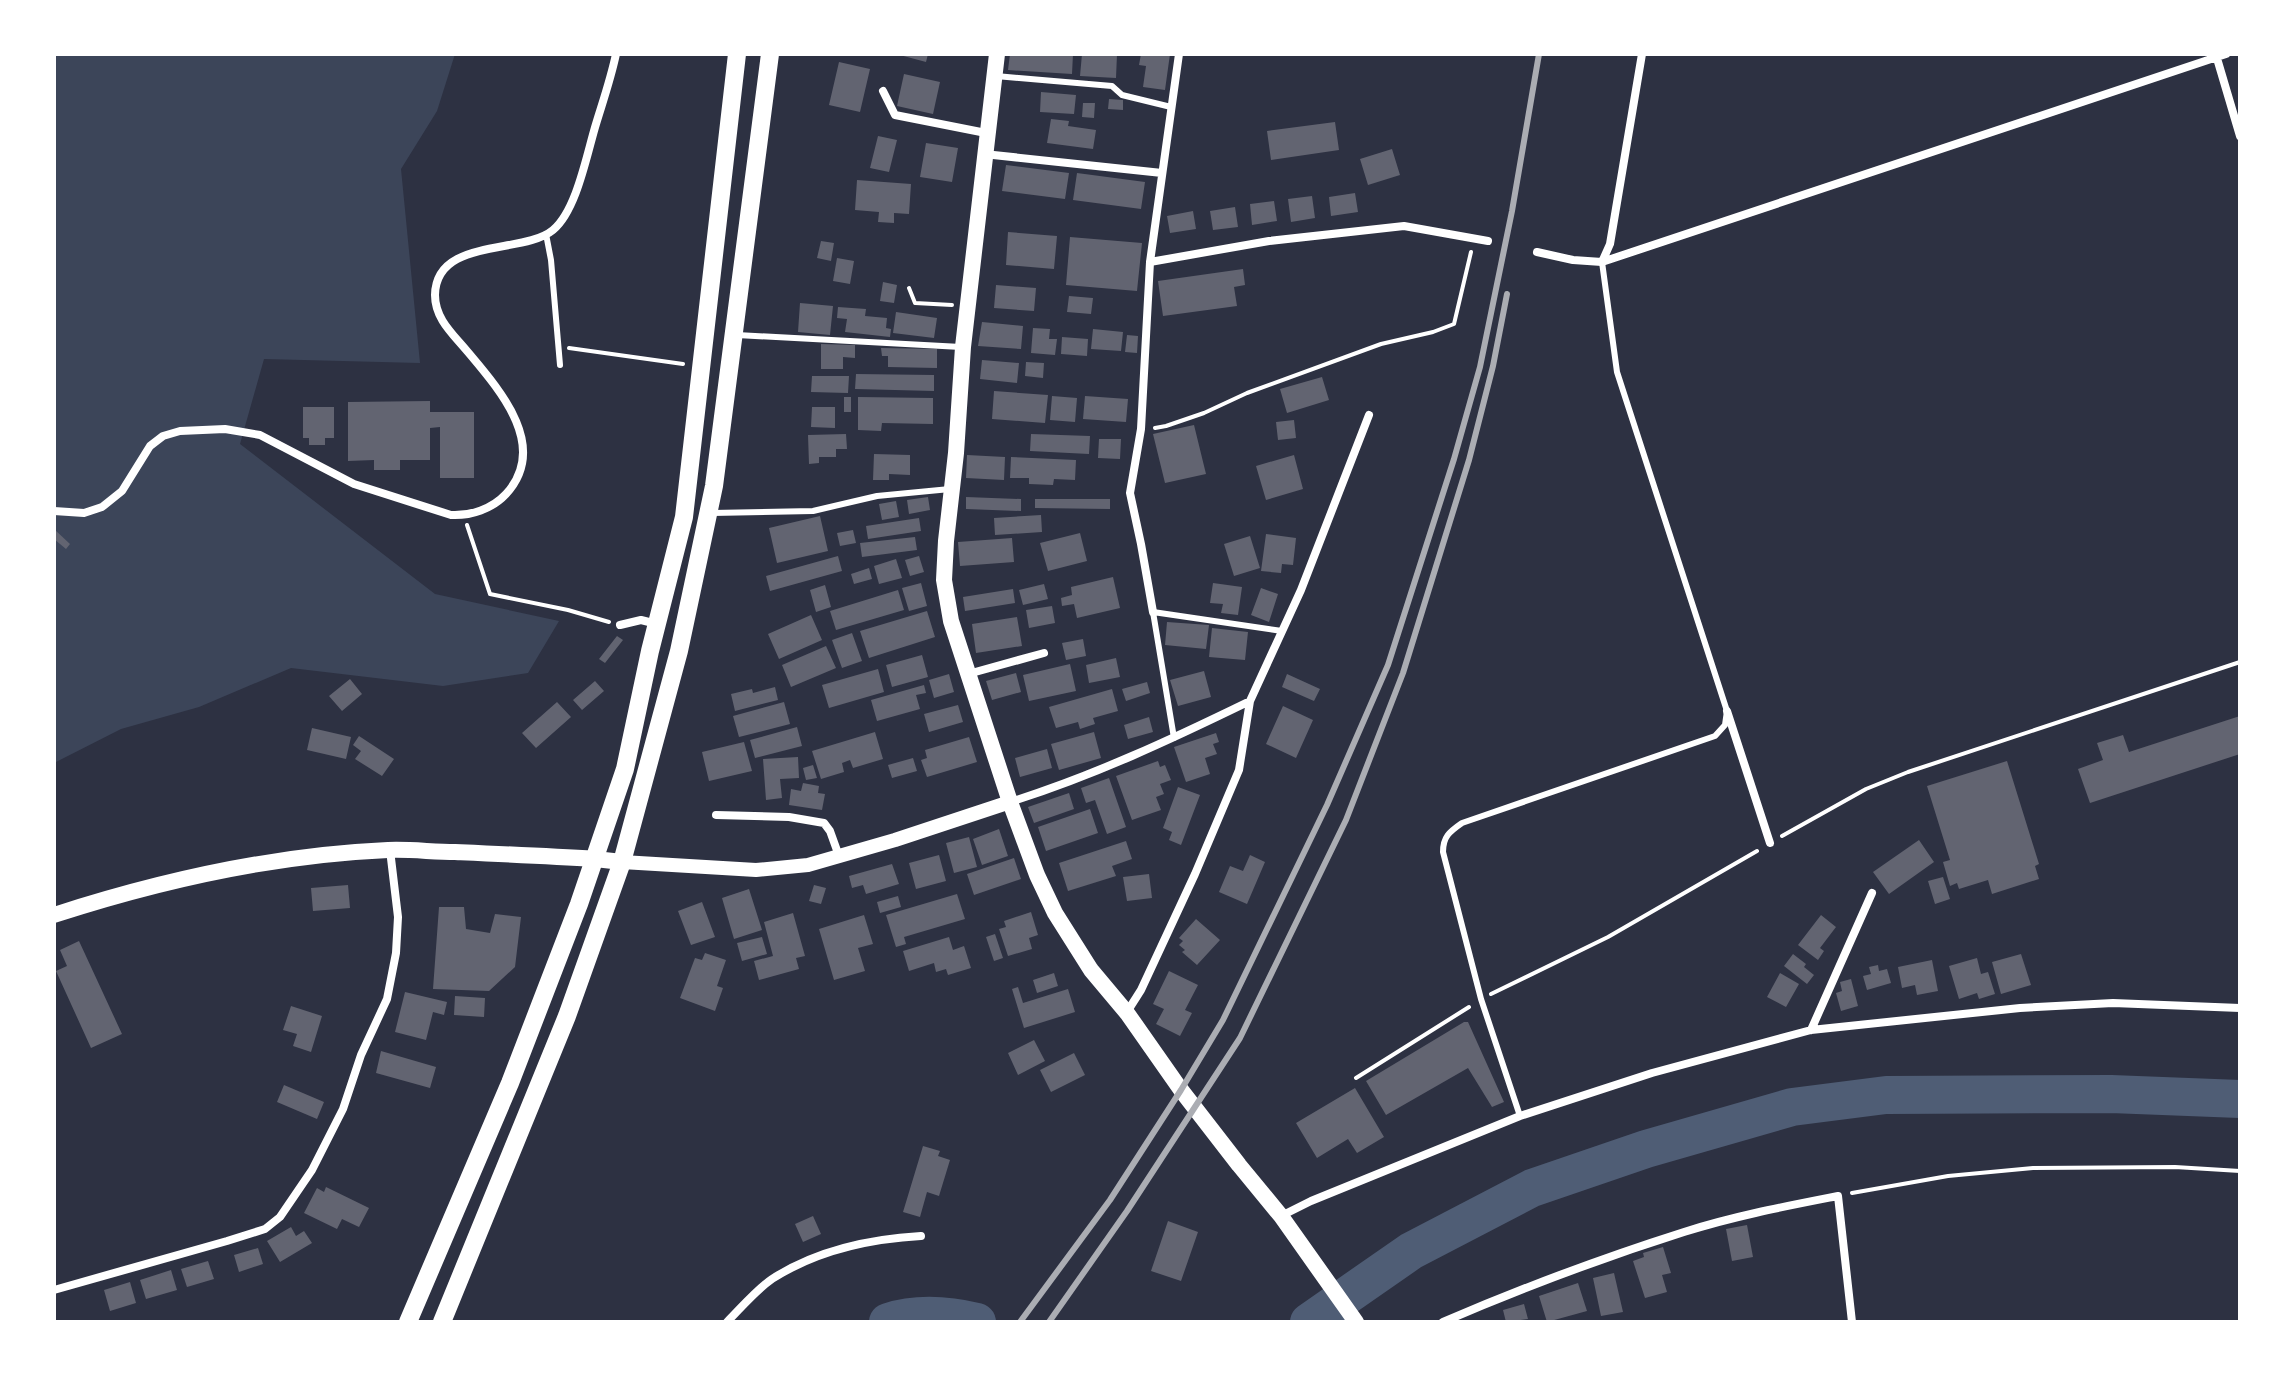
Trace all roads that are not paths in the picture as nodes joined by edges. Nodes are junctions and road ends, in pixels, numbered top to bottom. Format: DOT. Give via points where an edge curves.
graph roads {
  1 [pos="616,54"];
  2 [pos="737,54"];
  3 [pos="770,54"];
  4 [pos="997,54"];
  5 [pos="1179,54"];
  6 [pos="1642,54"];
  7 [pos="2226,54"];
  8 [pos="2216,56"];
  9 [pos="995,76"];
  10 [pos="883,91"];
  11 [pos="1171,107"];
  12 [pos="986,133"];
  13 [pos="2240,136"];
  14 [pos="984,154"];
  15 [pos="1162,173"];
  16 [pos="546,234"];
  17 [pos="1488,241"];
  18 [pos="1537,252"];
  19 [pos="1150,262"];
  20 [pos="1602,262"];
  21 [pos="733,335"];
  22 [pos="963,347"];
  23 [pos="560,365"];
  24 [pos="1369,415"];
  25 [pos="950,489"];
  26 [pos="54,511"];
  27 [pos="709,513"];
  28 [pos="1153,612"];
  29 [pos="657,624"];
  30 [pos="620,625"];
  31 [pos="1282,631"];
  32 [pos="1044,653"];
  33 [pos="968,674"];
  34 [pos="1250,701"];
  35 [pos="1727,711"];
  36 [pos="1174,738"];
  37 [pos="1010,802"];
  38 [pos="716,815"];
  39 [pos="1770,843"];
  40 [pos="390,850"];
  41 [pos="839,856"];
  42 [pos="595,859"];
  43 [pos="622,862"];
  44 [pos="1872,893"];
  45 [pos="54,915"];
  46 [pos="2240,1008"];
  47 [pos="1127,1013"];
  48 [pos="1811,1030"];
  49 [pos="1520,1116"];
  50 [pos="1285,1221"];
  51 [pos="921,1236"];
  52 [pos="54,1290"];
  53 [pos="408,1322"];
  54 [pos="442,1322"];
  55 [pos="727,1322"];
  56 [pos="1356,1322"];
  57 [pos="1443,1322"];
  58 [pos="1852,1322"];
  1 -- 16 [label="street" via="573,196 561,221"];
  2 -- 29 [label="highway" via="684,517"];
  3 -- 21 [label="highway"];
  4 -- 9 [label="main road"];
  5 -- 11 [label="street"];
  6 -- 20 [label="street" via="1610,244"];
  7 -- 8 [label="street"];
  8 -- 13 [label="street"];
  8 -- 20 [label="street"];
  9 -- 11 [label="lane" via="1112,86 1122,95"];
  9 -- 12 [label="main road"];
  10 -- 12 [label="street" via="895,115"];
  11 -- 15 [label="street"];
  12 -- 14 [label="main road"];
  14 -- 15 [label="street"];
  14 -- 22 [label="main road"];
  15 -- 19 [label="street"];
  16 -- 23 [label="lane"];
  16 -- 26 [label="street" via="461,257 437,283 436,304 445,326 516,418 523,441 513,485 484,509 451,515 418,506 354,484 260,435 225,429 163,436 150,446 122,491 102,507 84,513"];
  17 -- 19 [label="street" via="1404,226 1269,241"];
  18 -- 20 [label="street"];
  19 -- 28 [label="street" via="1141,429 1130,493"];
  20 -- 35 [label="lane" via="1617,372"];
  21 -- 22 [label="lane"];
  21 -- 27 [label="highway"];
  22 -- 25 [label="main road"];
  24 -- 31 [label="street"];
  25 -- 27 [label="lane" via="877,496 813,511"];
  25 -- 33 [label="main road" via="944,580"];
  27 -- 43 [label="highway" via="679,651"];
  28 -- 31 [label="lane"];
  28 -- 36 [label="lane"];
  29 -- 30 [label="street" via="641,620"];
  29 -- 42 [label="highway" via="625,769"];
  31 -- 34 [label="street"];
  32 -- 33 [label="street"];
  33 -- 37 [label="main road"];
  34 -- 36 [label="street"];
  34 -- 47 [label="street" via="1239,770"];
  35 -- 39 [label="street"];
  35 -- 49 [label="lane" via="1725,725 1715,736 1448,832 1443,852 1481,999"];
  36 -- 37 [label="street"];
  37 -- 41 [label="street"];
  37 -- 47 [label="main road" via="1055,913 1091,970"];
  38 -- 41 [label="street" via="824,823"];
  40 -- 42 [label="main road"];
  40 -- 45 [label="main road" via="277,860 118,894"];
  40 -- 52 [label="street" via="398,917 387,999 343,1109 280,1217 265,1229"];
  41 -- 43 [label="street" via="756,870"];
  42 -- 43 [label="main road"];
  42 -- 53 [label="highway" via="510,1083"];
  43 -- 54 [label="highway" via="567,1016"];
  44 -- 48 [label="street"];
  46 -- 48 [label="street" via="2113,1003"];
  47 -- 50 [label="main road"];
  48 -- 49 [label="street"];
  49 -- 50 [label="street" via="1311,1201"];
  50 -- 56 [label="main road"];
  51 -- 55 [label="street" via="871,1241 814,1257 771,1280"];
  57 -- 58 [label="street" via="1537,1282 1686,1231 1838,1196"];
}
